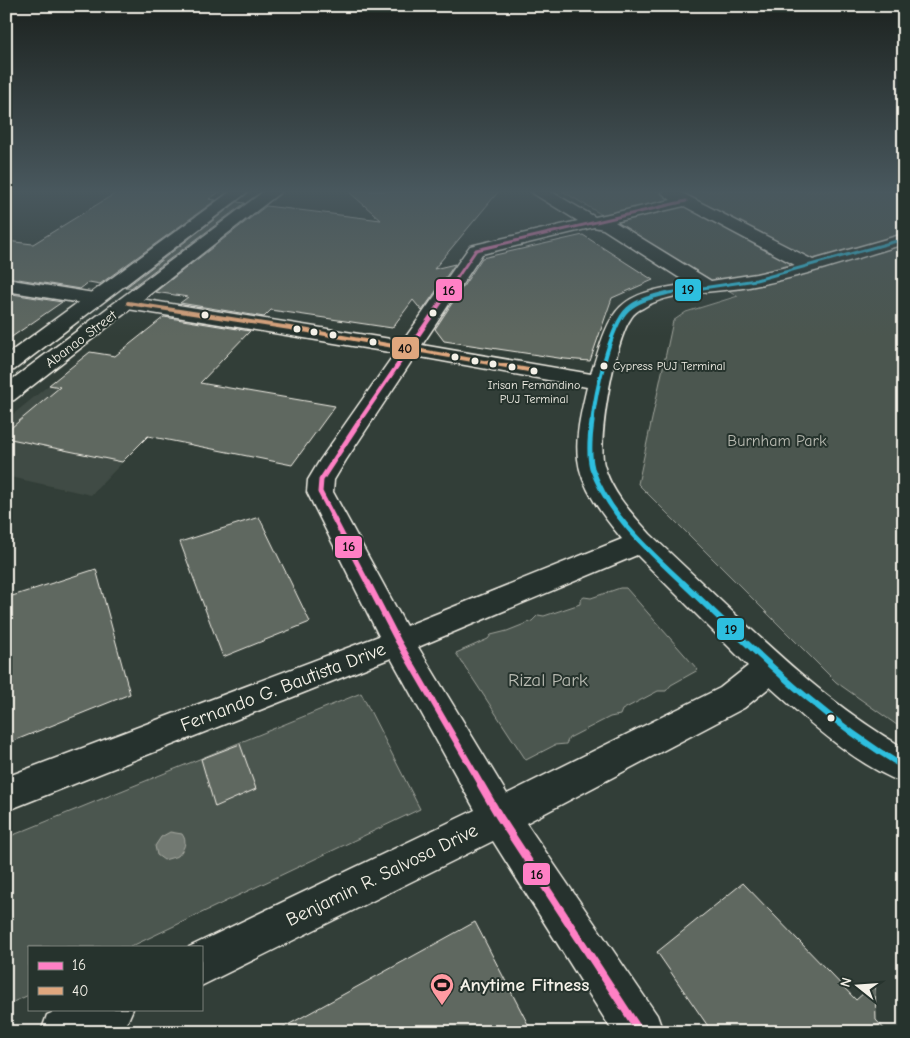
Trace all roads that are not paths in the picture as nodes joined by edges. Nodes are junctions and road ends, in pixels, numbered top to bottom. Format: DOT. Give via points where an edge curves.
graph roads {
  1 [pos="175,239"];
  2 [pos="211,239"];
  3 [pos="519,239"];
  4 [pos="605,239"];
  5 [pos="631,239"];
  6 [pos="760,239"];
  7 [pos="902,239"];
  8 [pos="811,266"];
  9 [pos="6,285"];
  10 [pos="706,286"];
  11 [pos="686,290"];
  12 [pos="94,299"];
  13 [pos="128,303"];
  14 [pos="409,349"];
  15 [pos="6,365"];
  16 [pos="599,382"];
  17 [pos="6,395"];
  18 [pos="641,542"];
  19 [pos="398,641"];
  20 [pos="770,668"];
  21 [pos="904,767"];
  22 [pos="6,794"];
  23 [pos="499,816"];
  24 [pos="202,964"];
  25 [pos="108,1010"];
  26 [pos="64,1032"];
  27 [pos="640,1032"];
  1 -- 12 [label="main road, Abanao Street"];
  2 -- 13 [label="main road, Abanao Street"];
  3 -- 14 [label="main road" via="476,250"];
  4 -- 11 [label="main road"];
  5 -- 10 [label="main road"];
  6 -- 8 [label="main road"];
  7 -- 8 [label="main road"];
  8 -- 10 [label="main road" via="735,284"];
  9 -- 12 [label="main road"];
  10 -- 11 [label="main road"];
  11 -- 16 [label="main road" via="656,295 629,307 620,319"];
  12 -- 15 [label="main road, Abanao Street"];
  13 -- 14 [label="main road"];
  13 -- 17 [label="main road, Abanao Street"];
  14 -- 16 [label="main road"];
  14 -- 19 [label="main road" via="321,480 320,492"];
  16 -- 18 [label="main road" via="590,444 591,464 616,513"];
  18 -- 19 [label="main road, Fernando G. Bautista Drive"];
  18 -- 20 [label="main road"];
  19 -- 22 [label="main road, Fernando G. Bautista Drive"];
  19 -- 23 [label="main road"];
  20 -- 21 [label="main road" via="867,745"];
  20 -- 23 [label="main road, Benjamin R. Salvosa Drive" via="732,698"];
  23 -- 24 [label="main road, Benjamin R. Salvosa Drive"];
  23 -- 27 [label="main road"];
  25 -- 26 [label="main road"];
}
